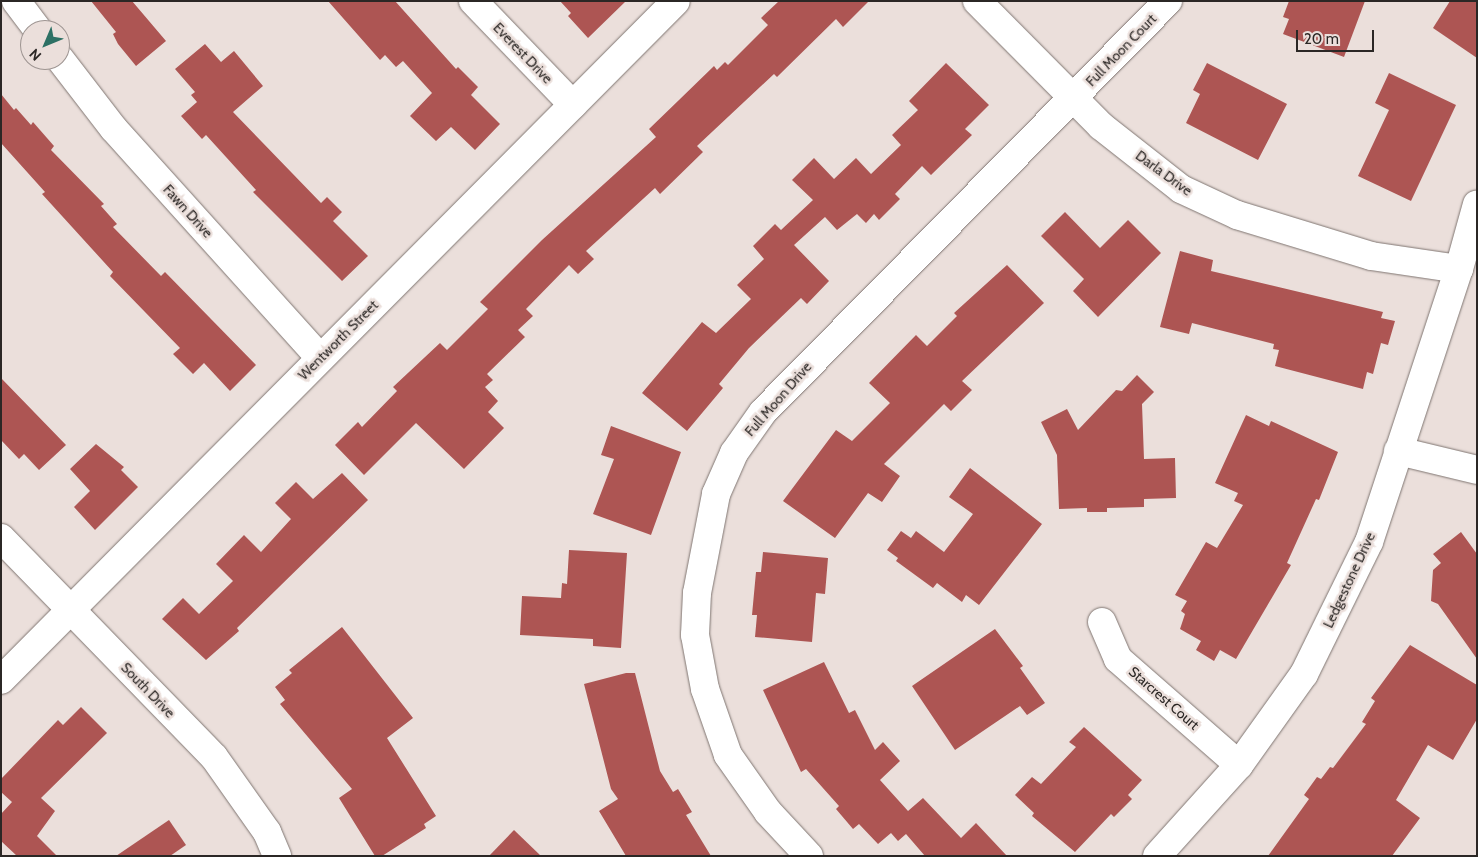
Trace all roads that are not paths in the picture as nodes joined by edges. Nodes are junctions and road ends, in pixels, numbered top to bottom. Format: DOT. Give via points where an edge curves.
graph roads {
  1 [pos="16,1"];
  2 [pos="473,1"];
  3 [pos="676,1"];
  4 [pos="977,1"];
  5 [pos="1168,1"];
  6 [pos="30,20"];
  7 [pos="68,70"];
  8 [pos="1073,98"];
  9 [pos="572,105"];
  10 [pos="1477,204"];
  11 [pos="1459,269"];
  12 [pos="320,358"];
  13 [pos="1398,451"];
  14 [pos="1477,470"];
  15 [pos="1,538"];
  16 [pos="71,611"];
  17 [pos="1102,622"];
  18 [pos="1,680"];
  19 [pos="1239,764"];
  20 [pos="277,856"];
  21 [pos="809,856"];
  22 [pos="1157,856"];
  1 -- 6 [label="street"];
  2 -- 9 [label="street, Everest Drive"];
  3 -- 9 [label="street, Wentworth Street"];
  4 -- 8 [label="street, Darla Drive"];
  5 -- 8 [label="street, Full Moon Court"];
  7 -- 12 [label="street, Fawn Drive" via="114,129"];
  8 -- 11 [label="street, Darla Drive" via="1101,126 1181,189 1237,215 1371,256"];
  8 -- 21 [label="street, Full Moon Drive" via="764,412 734,453 716,494 697,602 695,635 705,689 728,755 768,812"];
  9 -- 12 [label="street, Wentworth Street"];
  10 -- 11 [label="street, Ledgestone Drive"];
  11 -- 13 [label="street, Ledgestone Drive"];
  12 -- 16 [label="street, Wentworth Street"];
  13 -- 14 [label="street"];
  13 -- 19 [label="street, Ledgestone Drive" via="1368,542 1304,674"];
  15 -- 16 [label="street, South Drive"];
  16 -- 18 [label="street, Wentworth Street"];
  16 -- 20 [label="street, South Drive" via="214,757 267,832"];
  17 -- 19 [label="street, Starcrest Court" via="1118,659"];
  19 -- 22 [label="street, Ledgestone Drive"];
}
